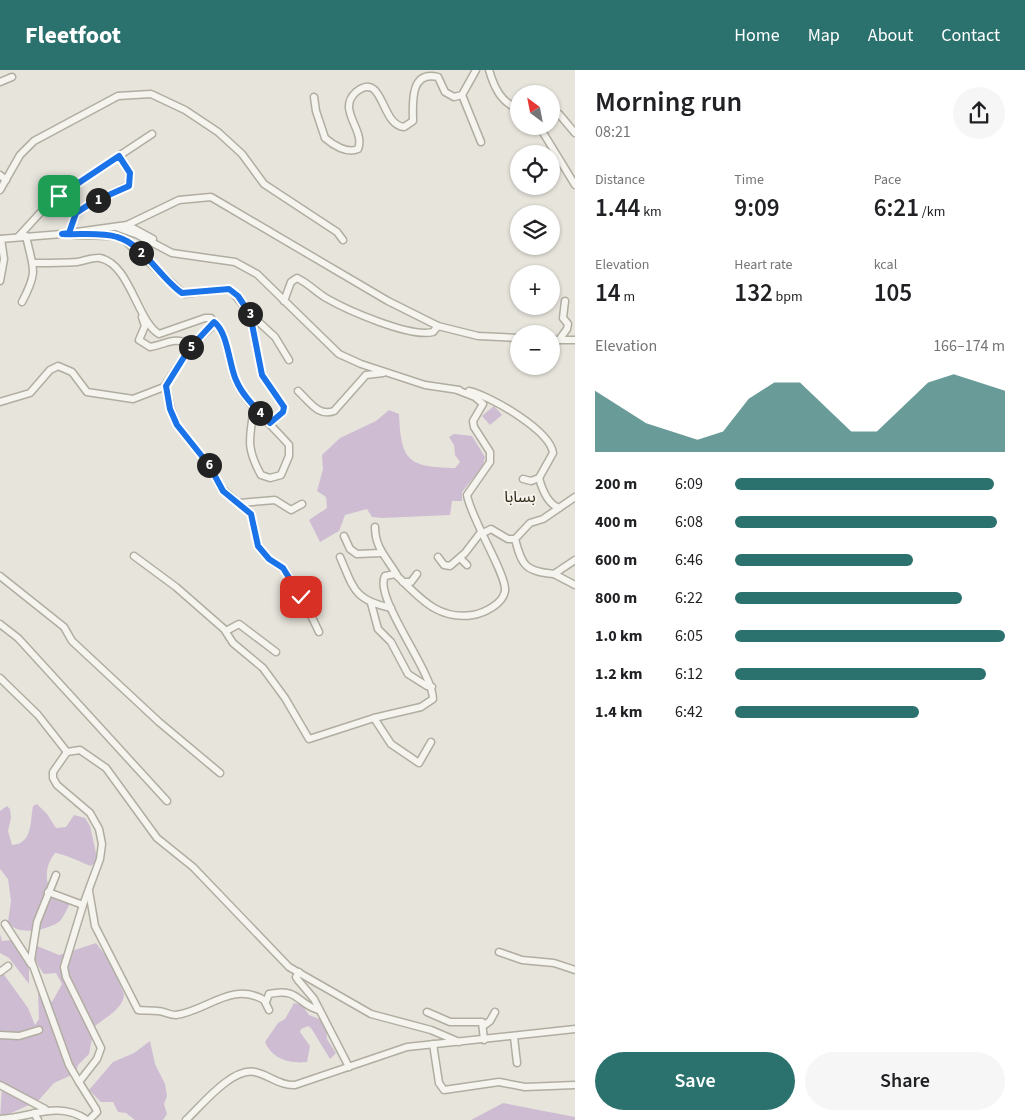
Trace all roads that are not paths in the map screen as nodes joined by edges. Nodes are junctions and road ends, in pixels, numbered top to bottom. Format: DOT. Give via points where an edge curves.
graph roads {
  1 [pos="476,70"];
  2 [pos="489,70"];
  3 [pos="12,77"];
  4 [pos="0,82"];
  5 [pos="462,95"];
  6 [pos="314,97"];
  7 [pos="510,105"];
  8 [pos="560,115"];
  9 [pos="575,133"];
  10 [pos="152,134"];
  11 [pos="544,135"];
  12 [pos="481,142"];
  13 [pos="119,156"];
  14 [pos="0,174"];
  15 [pos="6,180"];
  16 [pos="575,185"];
  17 [pos="0,190"];
  18 [pos="129,229"];
  19 [pos="66,234"];
  20 [pos="26,236"];
  21 [pos="18,237"];
  22 [pos="0,239"];
  23 [pos="343,240"];
  24 [pos="34,263"];
  25 [pos="0,281"];
  26 [pos="565,300"];
  27 [pos="284,301"];
  28 [pos="22,302"];
  29 [pos="141,310"];
  30 [pos="250,314"];
  31 [pos="214,322"];
  32 [pos="438,326"];
  33 [pos="560,335"];
  34 [pos="510,339"];
  35 [pos="560,340"];
  36 [pos="575,340"];
  37 [pos="192,345"];
  38 [pos="290,360"];
  39 [pos="387,372"];
  40 [pos="166,386"];
  41 [pos="457,390"];
  42 [pos="298,391"];
  43 [pos="0,402"];
  44 [pos="254,407"];
  45 [pos="270,423"];
  46 [pos="539,478"];
  47 [pos="523,480"];
  48 [pos="575,497"];
  49 [pos="240,503"];
  50 [pos="302,504"];
  51 [pos="559,508"];
  52 [pos="375,527"];
  53 [pos="481,533"];
  54 [pos="344,536"];
  55 [pos="515,539"];
  56 [pos="381,553"];
  57 [pos="134,556"];
  58 [pos="340,557"];
  59 [pos="438,557"];
  60 [pos="460,558"];
  61 [pos="575,560"];
  62 [pos="467,565"];
  63 [pos="417,574"];
  64 [pos="554,574"];
  65 [pos="0,576"];
  66 [pos="398,576"];
  67 [pos="403,582"];
  68 [pos="575,586"];
  69 [pos="371,603"];
  70 [pos="391,608"];
  71 [pos="0,624"];
  72 [pos="226,631"];
  73 [pos="319,632"];
  74 [pos="276,652"];
  75 [pos="0,678"];
  76 [pos="432,687"];
  77 [pos="374,718"];
  78 [pos="431,742"];
  79 [pos="67,752"];
  80 [pos="220,772"];
  81 [pos="167,801"];
  82 [pos="56,875"];
  83 [pos="89,890"];
  84 [pos="48,892"];
  85 [pos="83,904"];
  86 [pos="5,924"];
  87 [pos="498,952"];
  88 [pos="8,966"];
  89 [pos="32,967"];
  90 [pos="575,970"];
  91 [pos="0,972"];
  92 [pos="299,972"];
  93 [pos="266,1002"];
  94 [pos="269,1010"];
  95 [pos="320,1010"];
  96 [pos="427,1012"];
  97 [pos="495,1012"];
  98 [pos="483,1026"];
  99 [pos="575,1029"];
  100 [pos="38,1030"];
  101 [pos="0,1035"];
  102 [pos="514,1037"];
  103 [pos="484,1040"];
  104 [pos="459,1042"];
  105 [pos="432,1044"];
  106 [pos="516,1063"];
  107 [pos="349,1067"];
  108 [pos="79,1082"];
  109 [pos="575,1085"];
  110 [pos="0,1086"];
  111 [pos="46,1110"];
  112 [pos="34,1113"];
  113 [pos="0,1119"];
  114 [pos="12,1119"];
  115 [pos="38,1120"];
  116 [pos="88,1120"];
  117 [pos="186,1120"];
  1 -- 5 [label="street"];
  2 -- 7 [label="street" via="500,96"];
  3 -- 4 [label="street"];
  5 -- 6 [label="street" via="449,95 438,77 424,76 414,84 413,121 409,126 400,127 375,87 365,85 349,101 349,113 360,142 358,149 350,151 325,138"];
  5 -- 12 [label="street"];
  8 -- 9 [label="street"];
  10 -- 13 [label="street"];
  11 -- 16 [label="street"];
  13 -- 19 [label="street" via="130,173 129,186 76,213"];
  13 -- 21 [label="street" via="51,201"];
  14 -- 15 [label="street"];
  15 -- 17 [label="street"];
  15 -- 23 [label="street" via="20,155 34,141 118,96 151,94 185,110 218,132 242,154 264,184"];
  18 -- 19 [label="street" via="116,227"];
  18 -- 27 [label="street" via="177,254 245,266"];
  18 -- 32 [label="street" via="141,217 178,200 211,197 388,301"];
  19 -- 20 [label="street"];
  19 -- 30 [label="street" via="123,239 182,293 229,289"];
  20 -- 21 [label="street"];
  20 -- 24 [label="street"];
  21 -- 22 [label="street"];
  22 -- 25 [label="street" via="4,259"];
  24 -- 28 [label="street" via="33,278"];
  24 -- 29 [label="street" via="103,259 123,277"];
  26 -- 33 [label="street" via="563,318 568,324"];
  27 -- 32 [label="street" via="291,282 297,278 325,298 365,317 422,334 432,332"];
  27 -- 39 [label="street" via="333,350 349,360"];
  29 -- 31 [label="street" via="159,334 205,318"];
  29 -- 37 [label="street" via="145,326 139,340 141,343 150,347 179,341"];
  30 -- 38 [label="street" via="270,331"];
  30 -- 45 [label="street" via="262,375 284,407 283,412"];
  31 -- 37 [label="street"];
  31 -- 44 [label="street" via="223,334 237,383"];
  32 -- 34 [label="street" via="498,340"];
  35 -- 36 [label="street"];
  37 -- 40 [label="street"];
  39 -- 41 [label="street" via="438,388"];
  39 -- 42 [label="street" via="366,375 330,413 318,410"];
  40 -- 43 [label="street" via="133,399 95,394 84,389 72,372 58,366 50,370 30,393"];
  40 -- 49 [label="street" via="177,425 209,465 220,488"];
  41 -- 46 [label="street" via="485,395 546,438 553,453"];
  41 -- 53 [label="street" via="483,404 474,427 490,452 490,462 467,495"];
  44 -- 45 [label="street"];
  44 -- 45 [label="street" via="248,436 251,453 261,476 270,478 281,475 289,456 288,445"];
  46 -- 47 [label="street"];
  46 -- 51 [label="street" via="546,494"];
  48 -- 51 [label="street"];
  49 -- 50 [label="street" via="275,500 291,510"];
  49 -- 73 [label="street" via="252,516 258,546 285,570"];
  51 -- 55 [label="street" via="530,523"];
  52 -- 56 [label="street" via="375,539"];
  53 -- 55 [label="street" via="491,529 508,539"];
  53 -- 60 [label="street"];
  53 -- 67 [label="street" via="505,584 503,596 495,604 472,615 447,613 421,601"];
  54 -- 56 [label="street" via="350,549 357,554"];
  55 -- 64 [label="street" via="526,567"];
  56 -- 66 [label="street"];
  57 -- 72 [label="street" via="176,587"];
  58 -- 69 [label="street" via="354,588"];
  59 -- 60 [label="street" via="447,566"];
  60 -- 62 [label="street"];
  61 -- 64 [label="street"];
  63 -- 67 [label="street" via="411,582"];
  64 -- 68 [label="street"];
  65 -- 80 [label="street" via="64,627 72,641 159,722"];
  66 -- 67 [label="street"];
  66 -- 70 [label="street" via="390,574 383,580"];
  69 -- 70 [label="street"];
  69 -- 76 [label="street" via="378,629 391,642 408,674"];
  70 -- 76 [label="street"];
  71 -- 81 [label="street" via="31,652"];
  72 -- 74 [label="street" via="239,624"];
  72 -- 77 [label="street" via="233,643 264,668 309,739"];
  75 -- 79 [label="street" via="38,715"];
  76 -- 77 [label="street" via="434,699 426,705"];
  77 -- 78 [label="street" via="390,744 418,763"];
  79 -- 83 [label="street" via="53,772 53,778 87,809 101,834 101,855"];
  79 -- 92 [label="street" via="80,750 106,768 157,838 193,868 283,962"];
  82 -- 84 [label="street"];
  83 -- 85 [label="street"];
  83 -- 93 [label="street" via="95,926 138,1010 158,1010 174,1015 200,1009 227,995 246,993"];
  84 -- 85 [label="street"];
  84 -- 89 [label="street" via="32,943"];
  85 -- 108 [label="street" via="64,971 102,1052"];
  86 -- 89 [label="street"];
  87 -- 90 [label="street"];
  88 -- 91 [label="street"];
  89 -- 108 [label="street" via="69,1065"];
  92 -- 95 [label="street" via="296,977"];
  92 -- 104 [label="street" via="371,1014 431,1030"];
  93 -- 94 [label="street"];
  93 -- 95 [label="street" via="270,994 287,992 300,997 310,1008"];
  95 -- 107 [label="street"];
  96 -- 98 [label="street" via="450,1022 479,1021"];
  97 -- 98 [label="street"];
  98 -- 103 [label="street"];
  99 -- 102 [label="street"];
  100 -- 101 [label="street" via="19,1036"];
  102 -- 103 [label="street"];
  102 -- 106 [label="street"];
  103 -- 104 [label="street"];
  104 -- 105 [label="street"];
  105 -- 107 [label="street" via="407,1047"];
  105 -- 109 [label="street" via="439,1083 444,1090 499,1082 525,1086"];
  107 -- 117 [label="street" via="291,1085 255,1072 241,1073 227,1081"];
  108 -- 116 [label="street" via="97,1112"];
  110 -- 111 [label="street"];
  111 -- 112 [label="street"];
  111 -- 116 [label="street" via="78,1115"];
  112 -- 114 [label="street"];
  112 -- 115 [label="street"];
  113 -- 114 [label="street"];
}
